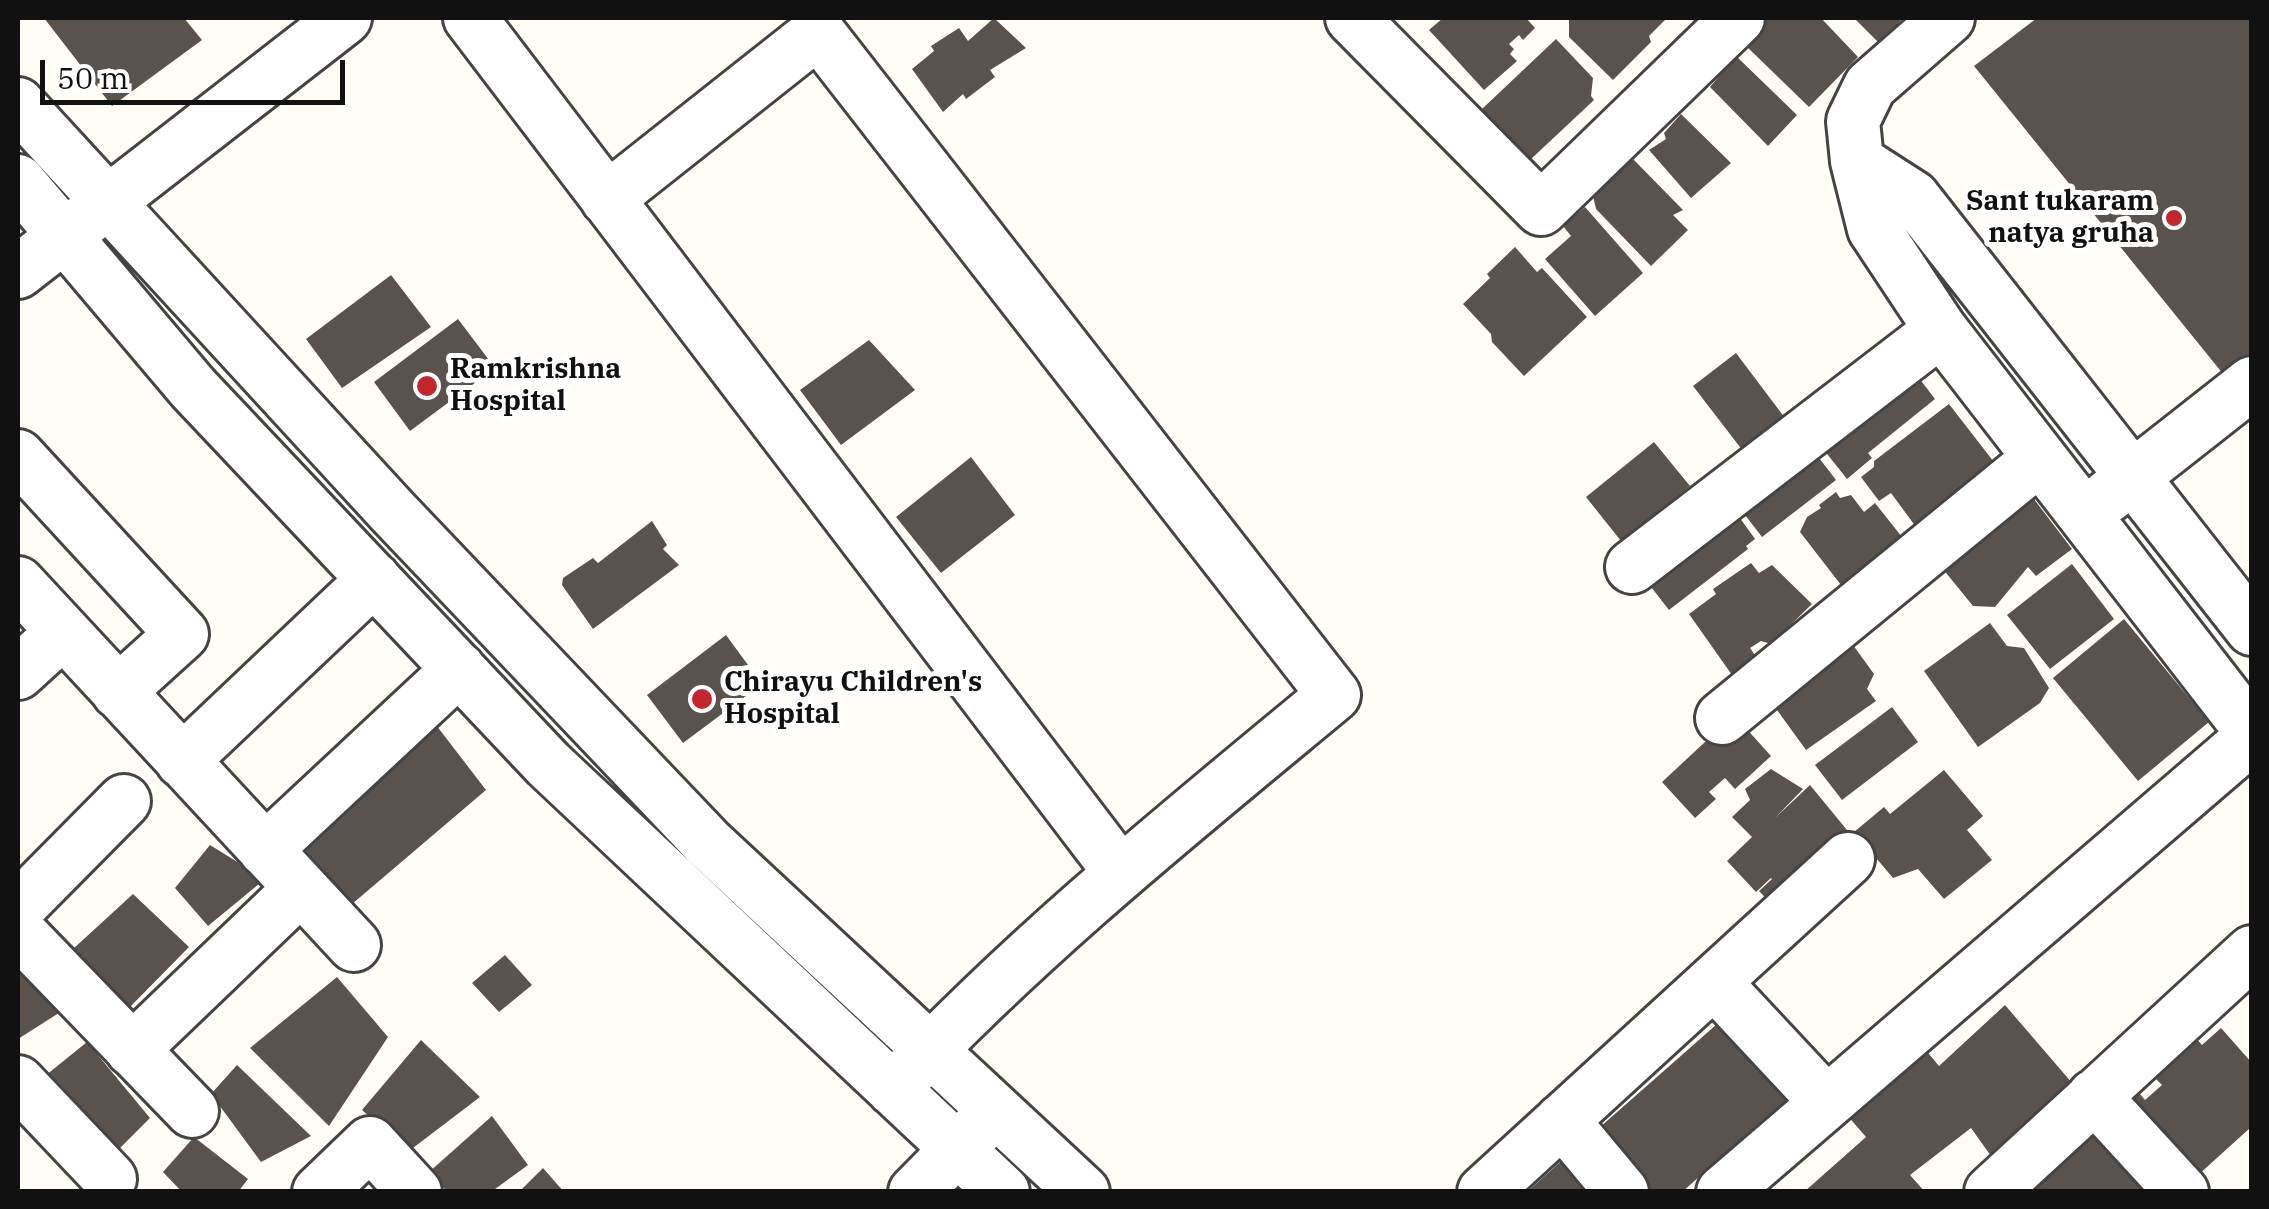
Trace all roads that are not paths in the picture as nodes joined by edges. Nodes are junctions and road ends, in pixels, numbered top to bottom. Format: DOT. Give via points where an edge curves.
graph roads {
  1 [pos="345,18"];
  2 [pos="470,18"];
  3 [pos="1352,18"];
  4 [pos="1738,18"];
  5 [pos="1948,18"];
  6 [pos="18,104"];
  7 [pos="1857,162"];
  8 [pos="18,181"];
  9 [pos="607,199"];
  10 [pos="108,202"];
  11 [pos="64,236"];
  12 [pos="18,272"];
  13 [pos="1941,330"];
  14 [pos="2252,383"];
  15 [pos="18,456"];
  16 [pos="2040,458"];
  17 [pos="2133,478"];
  18 [pos="2083,515"];
  19 [pos="1632,567"];
  20 [pos="374,580"];
  21 [pos="18,583"];
  22 [pos="2252,629"];
  23 [pos="63,632"];
  24 [pos="459,669"];
  25 [pos="18,673"];
  26 [pos="118,692"];
  27 [pos="1722,718"];
  28 [pos="2252,734"];
  29 [pos="182,761"];
  30 [pos="124,801"];
  31 [pos="266,850"];
  32 [pos="1848,859"];
  33 [pos="1120,872"];
  34 [pos="301,888"];
  35 [pos="18,908"];
  36 [pos="18,931"];
  37 [pos="354,945"];
  38 [pos="2252,952"];
  39 [pos="1714,982"];
  40 [pos="132,1050"];
  41 [pos="930,1050"];
  42 [pos="18,1082"];
  43 [pos="893,1089"];
  44 [pos="2094,1096"];
  45 [pos="1826,1102"];
  46 [pos="192,1111"];
  47 [pos="996,1111"];
  48 [pos="1562,1120"];
  49 [pos="957,1148"];
  50 [pos="110,1179"];
  51 [pos="1728,1190"];
  52 [pos="319,1192"];
  53 [pos="415,1192"];
  54 [pos="915,1192"];
  55 [pos="1003,1192"];
  56 [pos="1083,1192"];
  57 [pos="1484,1192"];
  58 [pos="1622,1192"];
  59 [pos="1991,1192"];
  60 [pos="2182,1192"];
  1 -- 10 [label="street"];
  2 -- 9 [label="street"];
  3 -- 4 [label="street" via="1540,209"];
  5 -- 7 [label="street" via="1870,86 1853,121"];
  6 -- 10 [label="street"];
  7 -- 13 [label="street" via="1874,229"];
  7 -- 17 [label="street" via="1913,197"];
  8 -- 11 [label="street"];
  9 -- 33 [label="street"];
  9 -- 33 [label="street" via="818,32 1334,695"];
  10 -- 11 [label="street"];
  10 -- 41 [label="street" via="708,844"];
  11 -- 12 [label="street"];
  11 -- 20 [label="street" via="193,388"];
  13 -- 16 [label="street"];
  13 -- 19 [label="street"];
  14 -- 17 [label="street"];
  15 -- 26 [label="street" via="182,634"];
  16 -- 18 [label="street"];
  16 -- 27 [label="street"];
  17 -- 18 [label="street"];
  17 -- 22 [label="street"];
  18 -- 28 [label="street"];
  20 -- 24 [label="street"];
  20 -- 29 [label="street"];
  21 -- 23 [label="street"];
  23 -- 25 [label="street"];
  23 -- 26 [label="street"];
  24 -- 31 [label="street"];
  24 -- 43 [label="street" via="548,764"];
  26 -- 29 [label="street"];
  28 -- 45 [label="street"];
  29 -- 31 [label="street"];
  30 -- 35 [label="street"];
  31 -- 34 [label="street"];
  32 -- 39 [label="street"];
  33 -- 41 [label="street"];
  34 -- 37 [label="street"];
  34 -- 40 [label="street"];
  36 -- 40 [label="street"];
  38 -- 44 [label="street"];
  39 -- 45 [label="street"];
  39 -- 48 [label="street"];
  40 -- 46 [label="street"];
  41 -- 43 [label="street"];
  41 -- 47 [label="street"];
  42 -- 50 [label="street"];
  43 -- 49 [label="street"];
  44 -- 59 [label="street"];
  44 -- 60 [label="street"];
  45 -- 51 [label="street"];
  47 -- 49 [label="street"];
  47 -- 56 [label="street"];
  48 -- 57 [label="street"];
  48 -- 58 [label="street"];
  49 -- 54 [label="street"];
  49 -- 55 [label="street"];
  52 -- 53 [label="street" via="370,1143"];
}
